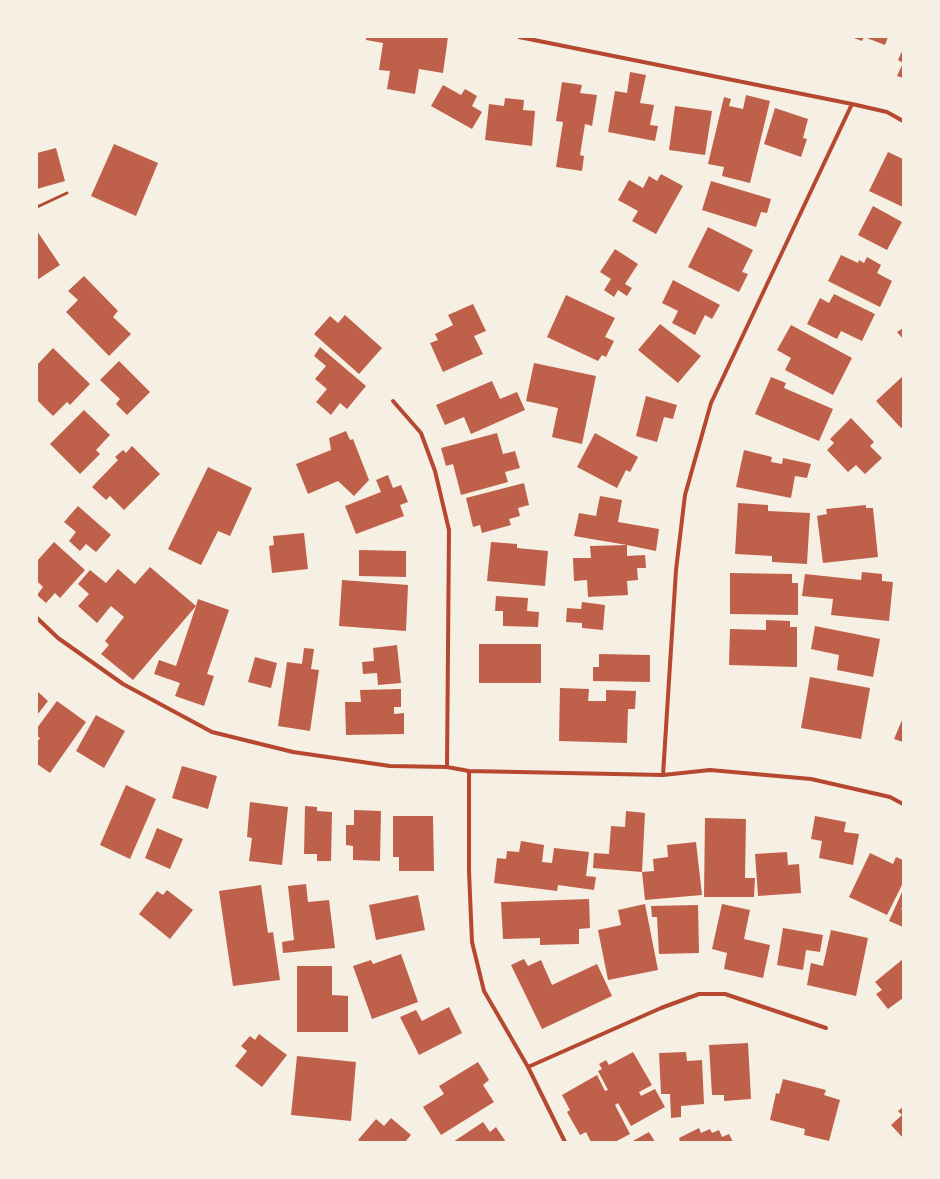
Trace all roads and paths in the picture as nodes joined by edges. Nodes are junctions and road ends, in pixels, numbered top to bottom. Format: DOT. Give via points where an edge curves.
graph roads {
  1 [pos="519,37"];
  2 [pos="852,104"];
  3 [pos="903,121"];
  4 [pos="67,193"];
  5 [pos="37,207"];
  6 [pos="393,401"];
  7 [pos="37,618"];
  8 [pos="447,767"];
  9 [pos="469,771"];
  10 [pos="663,775"];
  11 [pos="903,804"];
  12 [pos="826,1028"];
  13 [pos="528,1067"];
  14 [pos="565,1142"];
  1 -- 2 [label="street"];
  2 -- 3 [label="street" via="887,112"];
  2 -- 10 [label="street" via="714,396 685,495 676,570"];
  4 -- 5 [label="lane"];
  6 -- 8 [label="street" via="421,433 435,471 449,530"];
  7 -- 8 [label="street" via="58,638 123,684 212,732 294,752 390,766"];
  8 -- 9 [label="street"];
  9 -- 10 [label="street"];
  9 -- 13 [label="street" via="472,942 484,991"];
  10 -- 11 [label="street" via="710,770 811,779 890,797"];
  12 -- 13 [label="street" via="725,994 699,994 661,1008"];
  13 -- 14 [label="street"];
}
